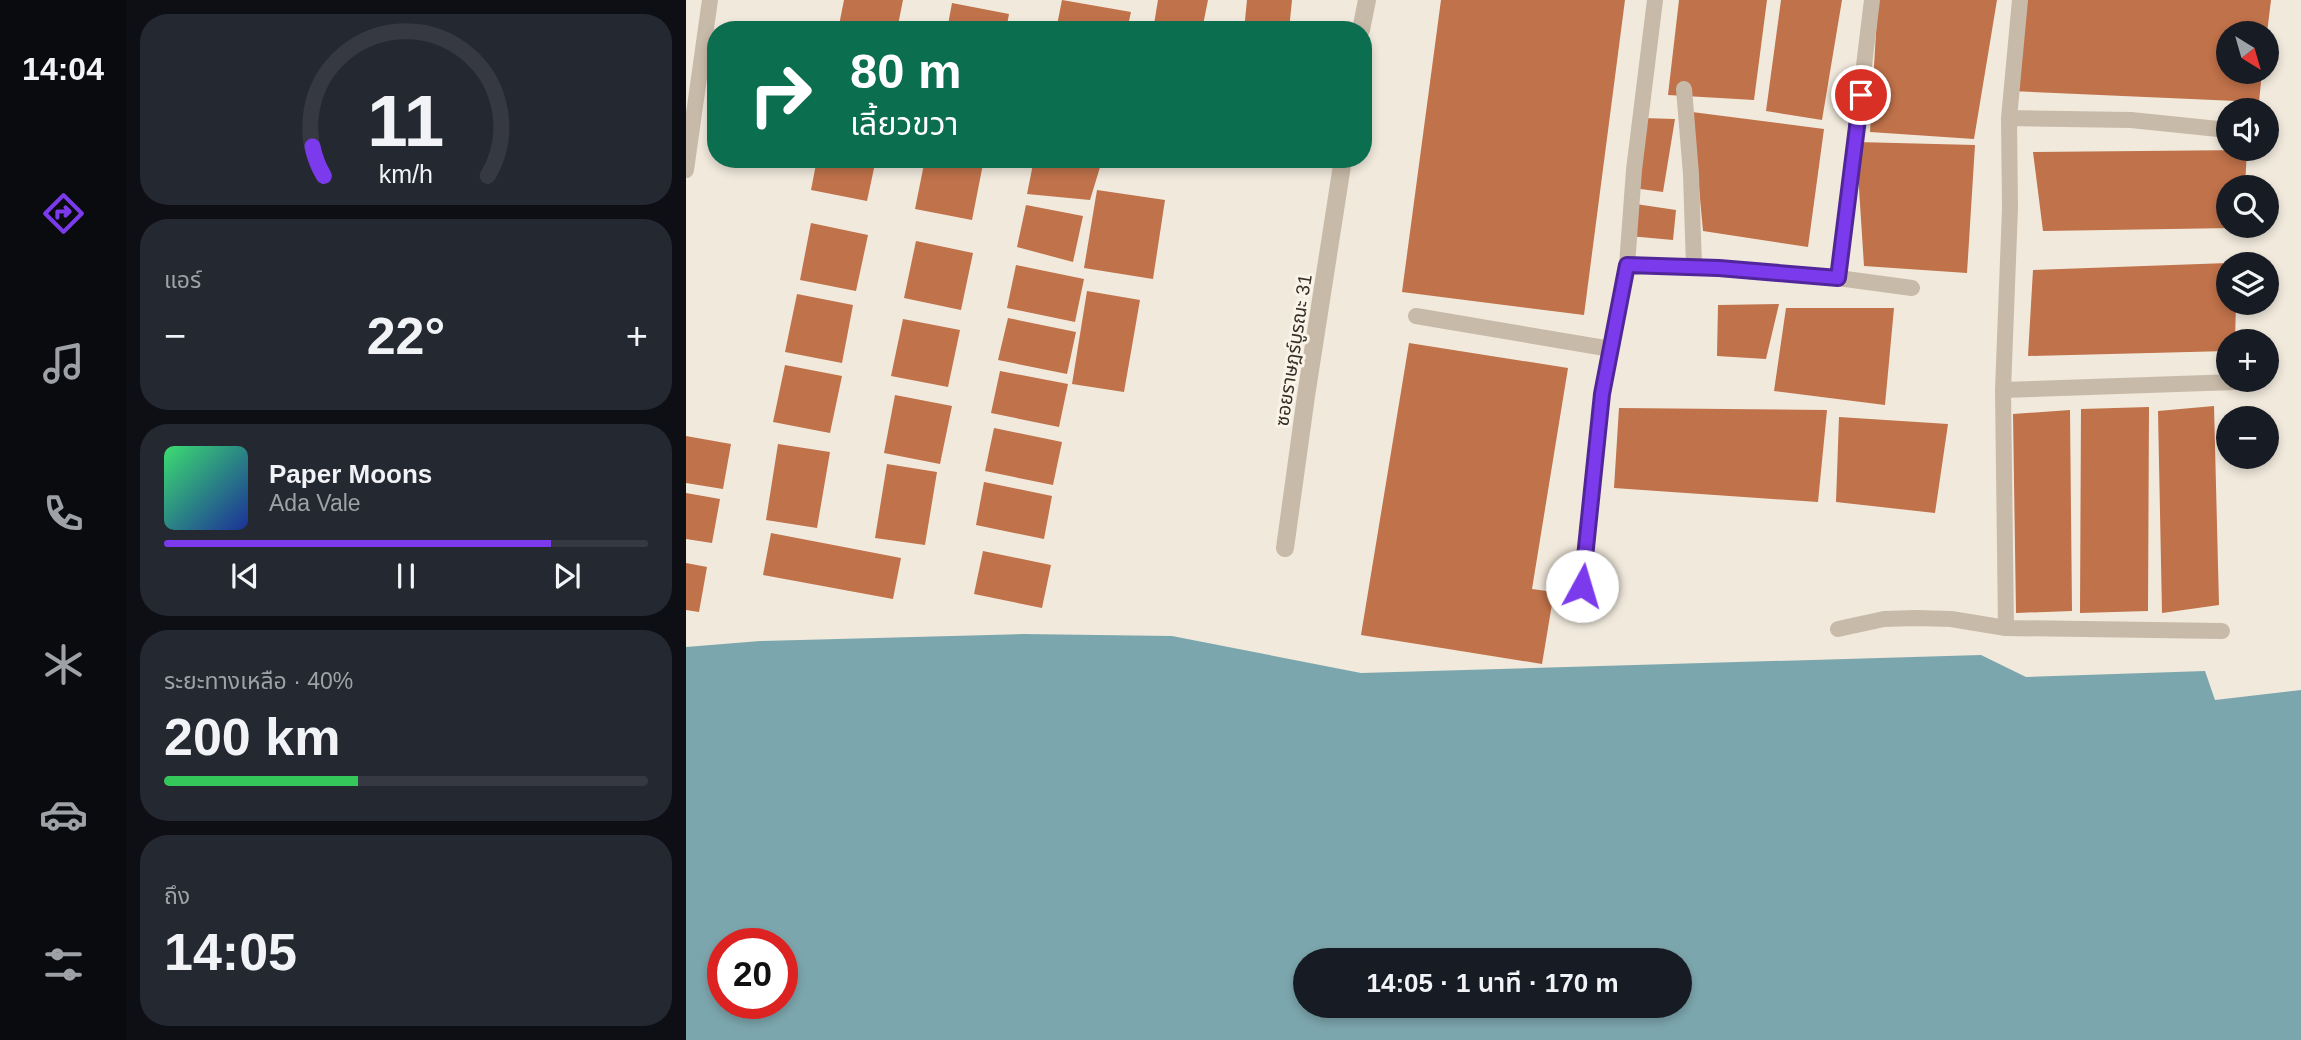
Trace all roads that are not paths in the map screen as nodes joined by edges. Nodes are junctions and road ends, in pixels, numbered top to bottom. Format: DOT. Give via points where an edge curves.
graph roads {
  1 [pos="710,0"];
  2 [pos="1367,0"];
  3 [pos="1655,0"];
  4 [pos="1872,0"];
  5 [pos="2020,0"];
  6 [pos="707,21"];
  7 [pos="707,21"];
  8 [pos="1363,21"];
  9 [pos="1684,89"];
  10 [pos="2009,118"];
  11 [pos="2216,129"];
  12 [pos="1342,168"];
  13 [pos="686,170"];
  14 [pos="1627,265"];
  15 [pos="1694,267"];
  16 [pos="1838,278"];
  17 [pos="1912,288"];
  18 [pos="1416,316"];
  19 [pos="1611,349"];
  20 [pos="2216,383"];
  21 [pos="2003,390"];
  22 [pos="1285,548"];
  23 [pos="1582,586"];
  24 [pos="2006,628"];
  25 [pos="1838,629"];
  26 [pos="2222,631"];
  1 -- 6 [label="lane"];
  2 -- 8 [label="street"];
  3 -- 14 [label="lane"];
  4 -- 16 [label="lane"];
  5 -- 10 [label="lane"];
  7 -- 13 [label="lane"];
  9 -- 15 [label="lane"];
  10 -- 11 [label="lane" via="2131,120"];
  10 -- 21 [label="lane"];
  12 -- 22 [label="street, ซอยราษฎร์บูรณะ 31"];
  14 -- 15 [label="lane"];
  14 -- 19 [label="lane"];
  15 -- 16 [label="lane"];
  16 -- 17 [label="lane"];
  18 -- 19 [label="lane"];
  19 -- 23 [label="lane"];
  20 -- 21 [label="lane"];
  21 -- 24 [label="lane"];
  24 -- 25 [label="lane" via="1916,618"];
  24 -- 26 [label="lane"];
}
